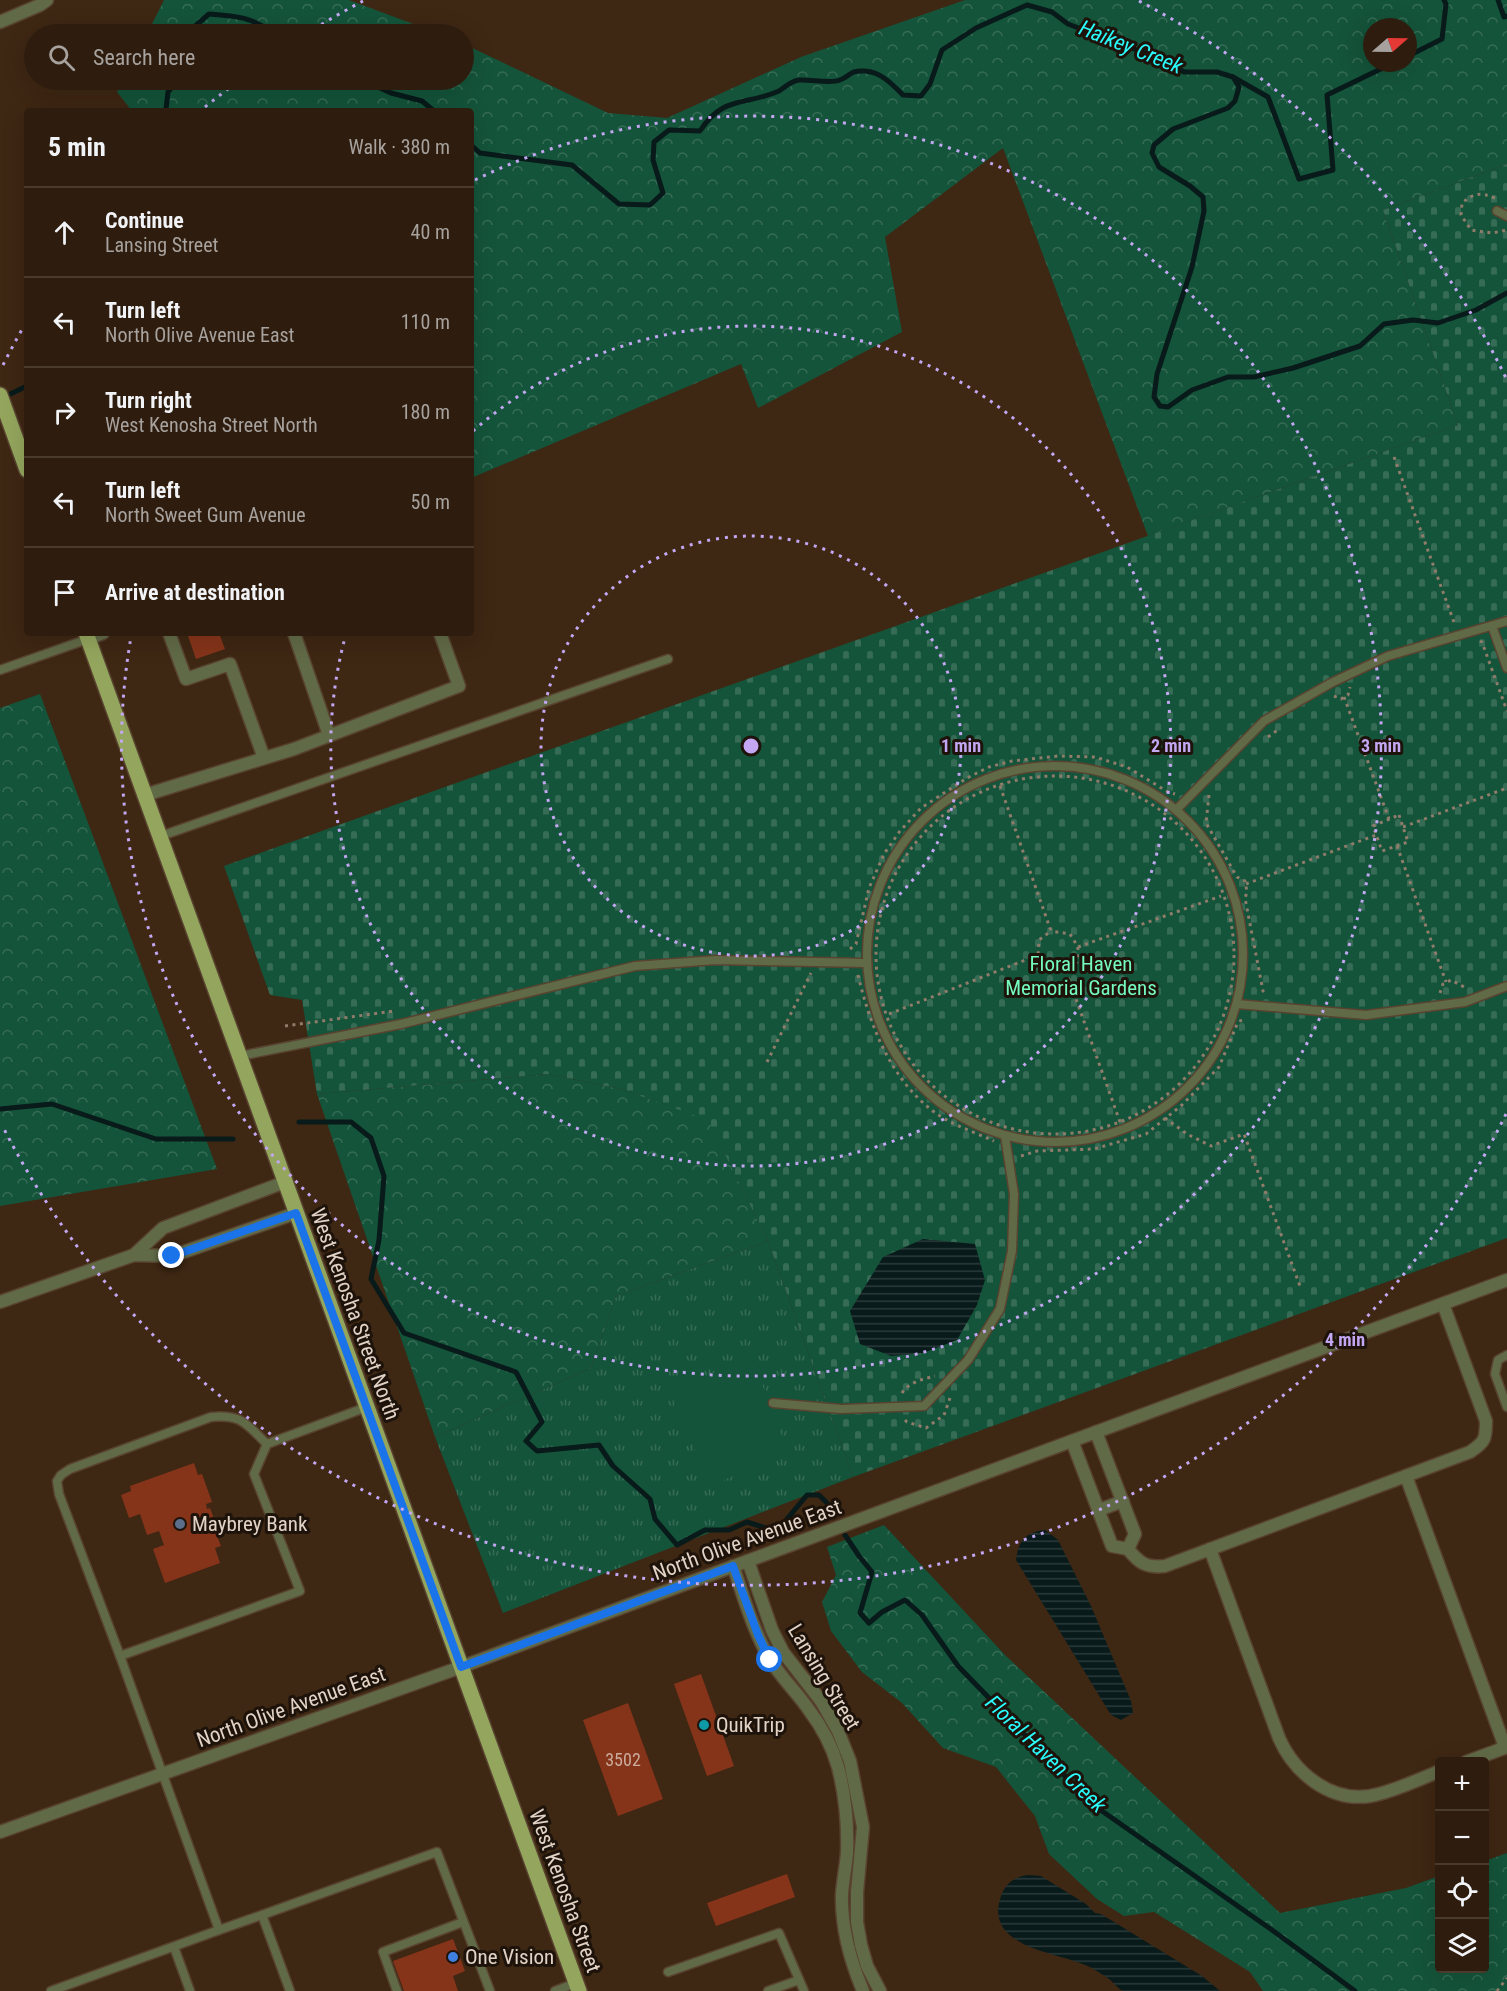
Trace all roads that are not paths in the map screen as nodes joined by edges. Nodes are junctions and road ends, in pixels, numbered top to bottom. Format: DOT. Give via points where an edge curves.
graph roads {
  1 [pos="47,0"];
  2 [pos="0,22"];
  3 [pos="1497,211"];
  4 [pos="1507,216"];
  5 [pos="0,395"];
  6 [pos="24,461"];
  7 [pos="1507,621"];
  8 [pos="1492,626"];
  9 [pos="90,636"];
  10 [pos="93,636"];
  11 [pos="170,636"];
  12 [pos="295,636"];
  13 [pos="441,636"];
  14 [pos="668,659"];
  15 [pos="1507,668"];
  16 [pos="0,670"];
  17 [pos="329,735"];
  18 [pos="264,758"];
  19 [pos="146,795"];
  20 [pos="1177,808"];
  21 [pos="160,836"];
  22 [pos="866,963"];
  23 [pos="1507,986"];
  24 [pos="1237,1004"];
  25 [pos="240,1056"];
  26 [pos="1005,1136"];
  27 [pos="285,1182"];
  28 [pos="296,1213"];
  29 [pos="134,1255"];
  30 [pos="1507,1280"];
  31 [pos="0,1302"];
  32 [pos="1443,1304"];
  33 [pos="1507,1355"];
  34 [pos="772,1403"];
  35 [pos="367,1407"];
  36 [pos="1507,1407"];
  37 [pos="1096,1432"];
  38 [pos="1072,1441"];
  39 [pos="267,1444"];
  40 [pos="1406,1476"];
  41 [pos="1123,1501"];
  42 [pos="1099,1510"];
  43 [pos="1128,1549"];
  44 [pos="1210,1549"];
  45 [pos="748,1561"];
  46 [pos="733,1566"];
  47 [pos="120,1656"];
  48 [pos="461,1667"];
  49 [pos="1506,1747"];
  50 [pos="1477,1757"];
  51 [pos="1435,1773"];
  52 [pos="164,1774"];
  53 [pos="512,1806"];
  54 [pos="0,1832"];
  55 [pos="262,1915"];
  56 [pos="464,1922"];
  57 [pos="219,1930"];
  58 [pos="174,1947"];
  59 [pos="668,1972"];
  60 [pos="799,1980"];
  61 [pos="878,1986"];
  62 [pos="578,1987"];
  63 [pos="860,1990"];
  64 [pos="51,1991"];
  65 [pos="190,1991"];
  66 [pos="290,1991"];
  67 [pos="397,1991"];
  68 [pos="490,1991"];
  69 [pos="555,1991"];
  70 [pos="768,1991"];
  71 [pos="804,1991"];
  1 -- 2 [label="street"];
  3 -- 4 [label="lane"];
  5 -- 6 [label="main road"];
  7 -- 8 [label="lane"];
  8 -- 15 [label="lane"];
  8 -- 20 [label="lane" via="1388,656 1264,721"];
  9 -- 16 [label="lane"];
  10 -- 19 [label="main road"];
  11 -- 18 [label="street" via="186,679 230,664"];
  12 -- 17 [label="street"];
  13 -- 17 [label="street" via="459,686"];
  14 -- 21 [label="lane"];
  17 -- 18 [label="street"];
  18 -- 19 [label="street"];
  19 -- 21 [label="main road"];
  20 -- 22 [label="lane" via="1131,781 1085,767 1037,765 990,776 948,798 912,830 885,870 870,915"];
  20 -- 24 [label="lane" via="1211,848 1235,900 1243,956"];
  21 -- 25 [label="main road, West Kenosha Street North"];
  22 -- 25 [label="lane" via="716,960 635,966 401,1024"];
  22 -- 26 [label="lane" via="879,1021 908,1072 951,1112"];
  23 -- 24 [label="lane" via="1465,1002 1366,1015"];
  24 -- 26 [label="lane" via="1217,1050 1193,1083 1162,1110 1126,1129 1086,1140 1045,1143"];
  25 -- 27 [label="main road, West Kenosha Street North"];
  26 -- 34 [label="lane" via="1014,1194 1012,1251 1000,1309 968,1360 924,1406 841,1409"];
  27 -- 28 [label="main road, West Kenosha Street North"];
  27 -- 29 [label="street" via="163,1228"];
  28 -- 29 [label="street" via="172,1256"];
  28 -- 35 [label="main road, West Kenosha Street North"];
  29 -- 31 [label="street"];
  30 -- 32 [label="street, North Olive Avenue East"];
  32 -- 37 [label="street, North Olive Avenue East"];
  32 -- 40 [label="street" via="1486,1421 1485,1437 1470,1452"];
  33 -- 36 [label="lane" via="1498,1360 1495,1374"];
  35 -- 39 [label="lane"];
  35 -- 48 [label="main road, West Kenosha Street North"];
  37 -- 38 [label="street, North Olive Avenue East"];
  37 -- 41 [label="street"];
  38 -- 42 [label="street"];
  38 -- 45 [label="street, North Olive Avenue East"];
  39 -- 47 [label="lane" via="254,1474 300,1591"];
  39 -- 47 [label="lane" via="240,1419 211,1417 61,1475 57,1481 59,1494"];
  40 -- 44 [label="street"];
  40 -- 49 [label="street"];
  41 -- 42 [label="street"];
  41 -- 43 [label="street" via="1135,1534"];
  42 -- 43 [label="street" via="1112,1546"];
  43 -- 44 [label="street" via="1145,1565 1153,1567"];
  44 -- 51 [label="street" via="1279,1738 1295,1766 1317,1784 1359,1796 1379,1794"];
  45 -- 46 [label="street, North Olive Avenue East"];
  45 -- 61 [label="street, Lansing Street" via="783,1652 821,1701 850,1761 863,1827 857,1922 867,1966"];
  46 -- 48 [label="street, North Olive Avenue East"];
  46 -- 63 [label="street, Lansing Street" via="770,1660 809,1709 827,1737 838,1765 847,1830 844,1924"];
  47 -- 52 [label="lane"];
  48 -- 52 [label="street, North Olive Avenue East"];
  48 -- 53 [label="main road, West Kenosha Street North"];
  49 -- 50 [label="street"];
  52 -- 54 [label="street, North Olive Avenue East"];
  52 -- 57 [label="lane"];
  53 -- 62 [label="main road, West Kenosha Street"];
  55 -- 56 [label="lane" via="437,1852"];
  55 -- 57 [label="lane"];
  55 -- 66 [label="lane"];
  56 -- 67 [label="lane" via="383,1952"];
  56 -- 68 [label="lane"];
  57 -- 58 [label="lane"];
  58 -- 64 [label="lane"];
  58 -- 65 [label="lane"];
  59 -- 60 [label="lane" via="779,1933"];
  60 -- 70 [label="lane"];
  60 -- 71 [label="lane"];
  61 -- 63 [label="lane"];
  62 -- 69 [label="lane"];
}
